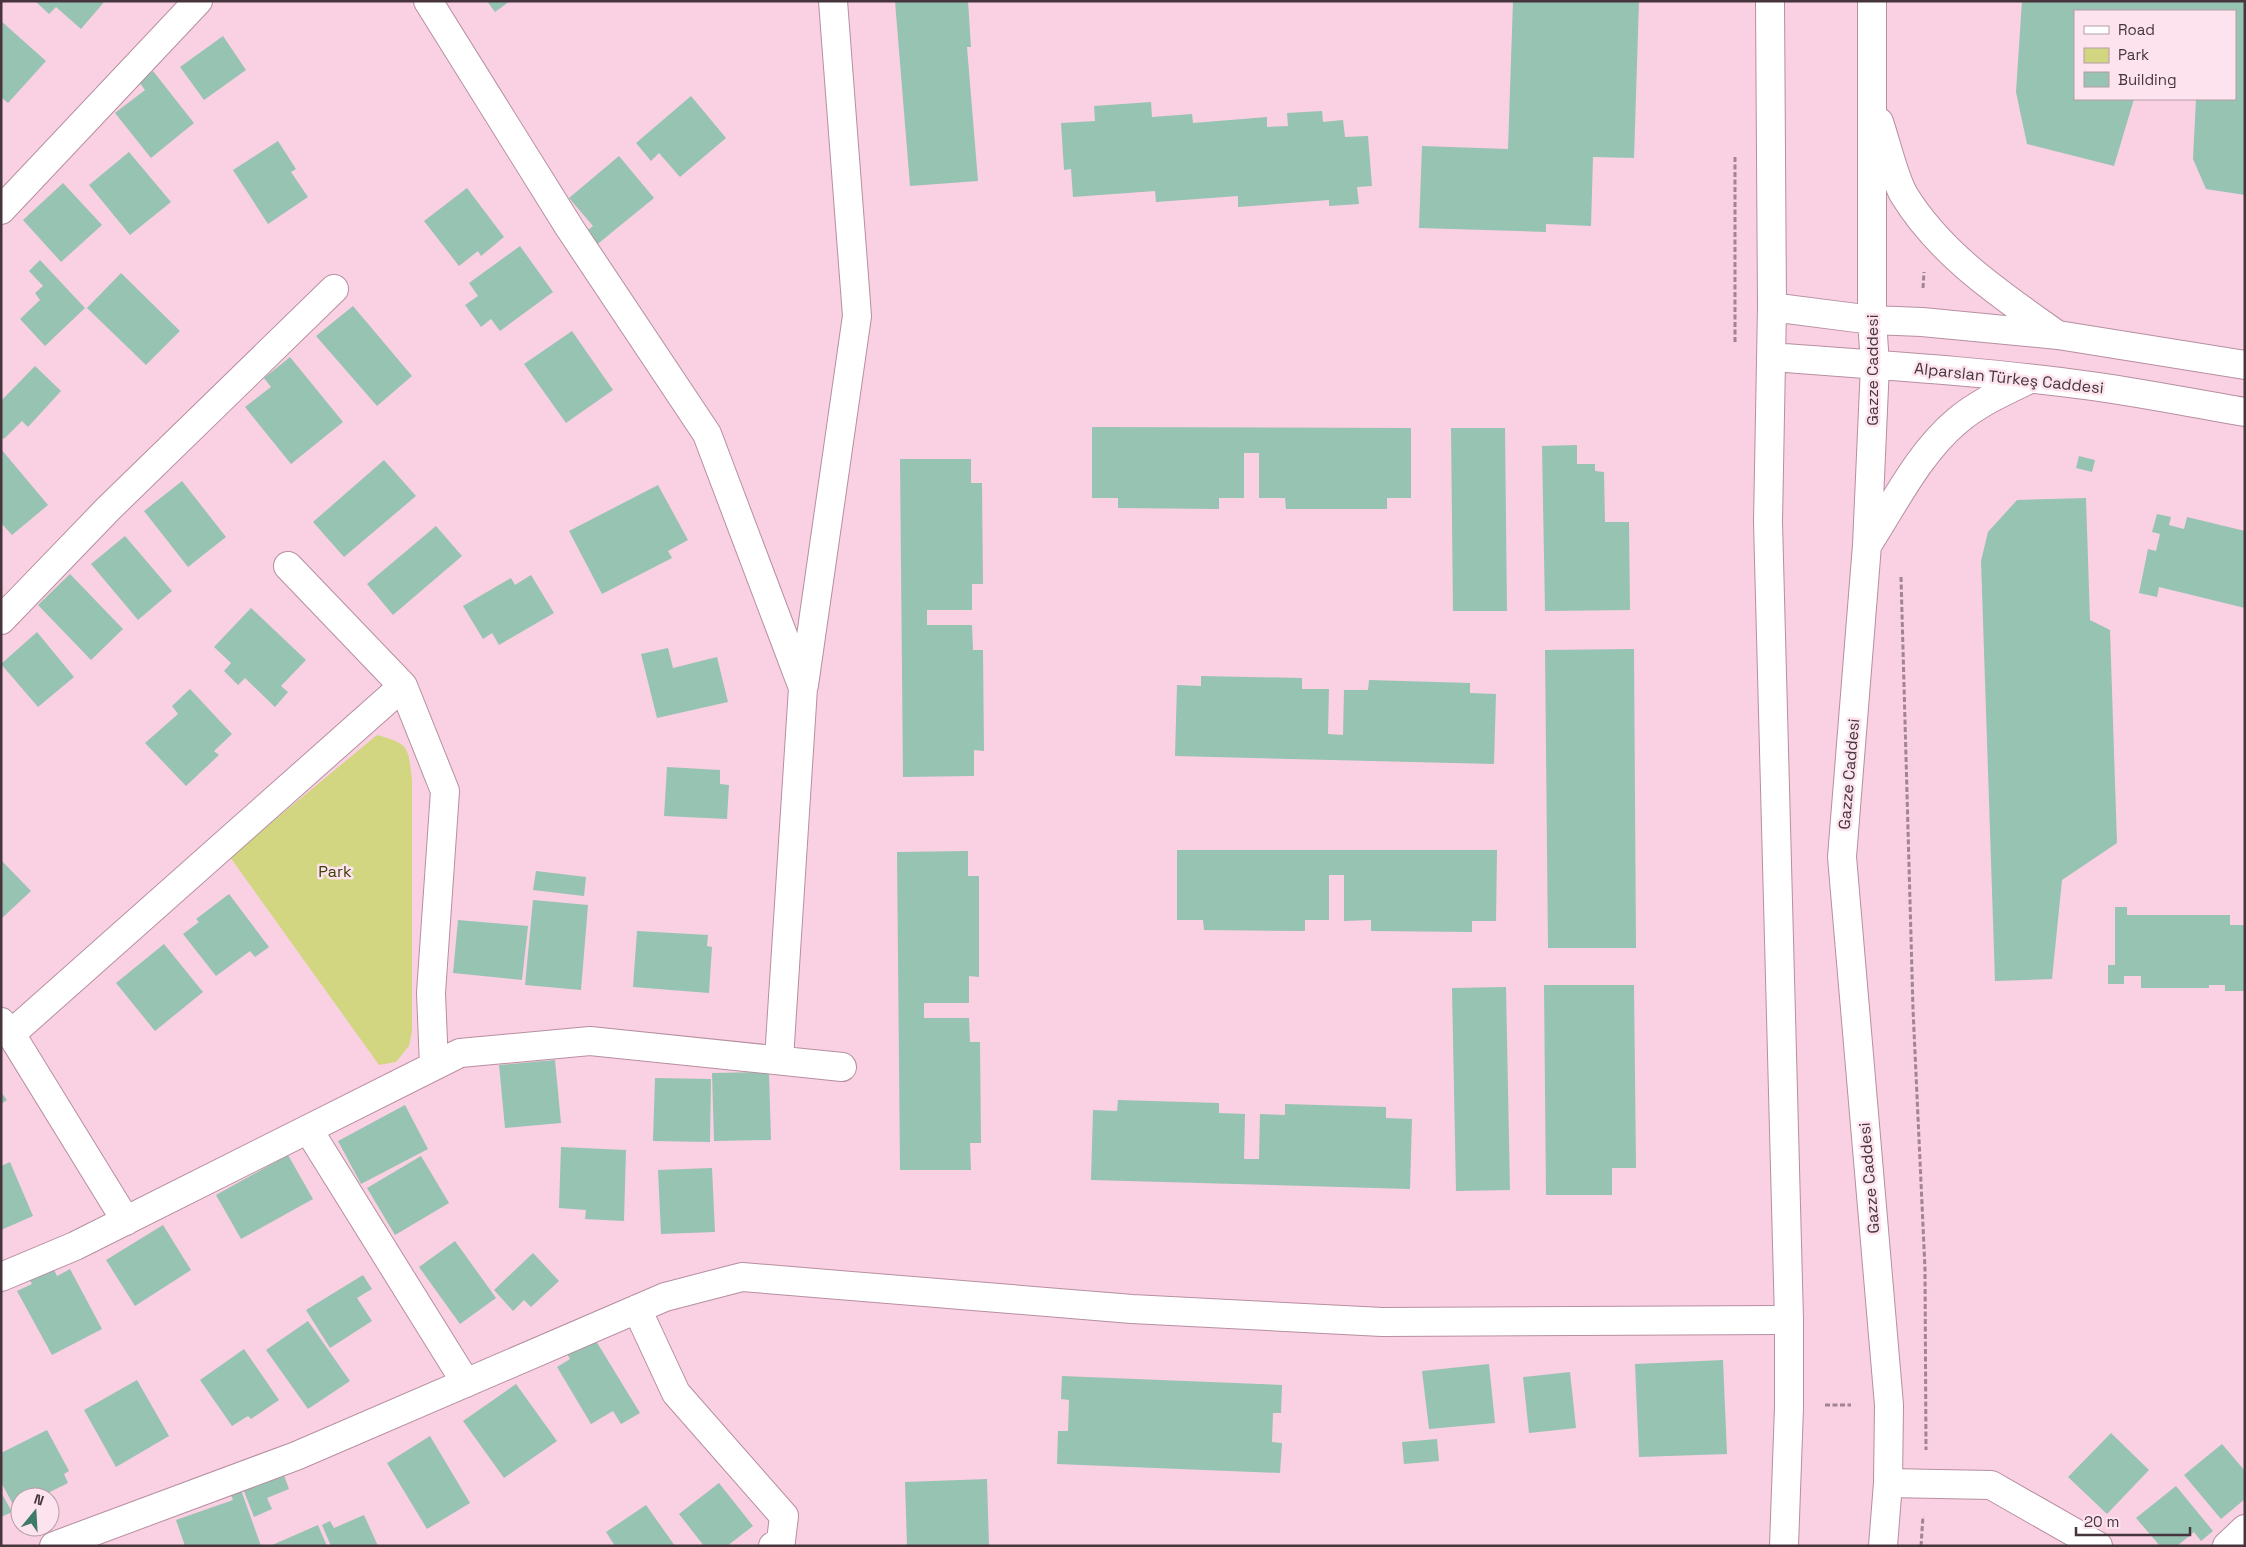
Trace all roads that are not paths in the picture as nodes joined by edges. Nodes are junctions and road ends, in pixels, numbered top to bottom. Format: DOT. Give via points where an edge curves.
graph roads {
  1 [pos="198,1"];
  2 [pos="428,1"];
  3 [pos="833,1"];
  4 [pos="1770,1"];
  5 [pos="1872,1"];
  6 [pos="1871,101"];
  7 [pos="1,210"];
  8 [pos="334,289"];
  9 [pos="1772,307"];
  10 [pos="1872,320"];
  11 [pos="2058,335"];
  12 [pos="1771,357"];
  13 [pos="1875,365"];
  14 [pos="2245,365"];
  15 [pos="2030,378"];
  16 [pos="2245,412"];
  17 [pos="1868,545"];
  18 [pos="288,566"];
  19 [pos="1,620"];
  20 [pos="403,686"];
  21 [pos="804,688"];
  22 [pos="6,1028"];
  23 [pos="779,1059"];
  24 [pos="434,1066"];
  25 [pos="842,1067"];
  26 [pos="308,1129"];
  27 [pos="126,1221"];
  28 [pos="1,1277"];
  29 [pos="638,1309"];
  30 [pos="1788,1320"];
  31 [pos="466,1383"];
  32 [pos="1888,1483"];
  33 [pos="2245,1529"];
  34 [pos="54,1546"];
  35 [pos="773,1546"];
  36 [pos="1784,1546"];
  37 [pos="1883,1546"];
  38 [pos="2098,1546"];
  39 [pos="2227,1546"];
  1 -- 7 [label="street"];
  2 -- 21 [label="street" via="569,227 708,434"];
  3 -- 21 [label="street" via="857,316"];
  4 -- 9 [label="street"];
  5 -- 6 [label="street, Gazze Caddesi"];
  6 -- 10 [label="street, Gazze Caddesi"];
  6 -- 11 [label="street" via="1903,193 1933,233 1991,288"];
  8 -- 19 [label="street" via="108,509"];
  9 -- 10 [label="street"];
  9 -- 12 [label="street"];
  10 -- 11 [label="street"];
  10 -- 13 [label="street, Gazze Caddesi"];
  11 -- 14 [label="street"];
  12 -- 13 [label="street, Alparslan Türkeş Caddesi"];
  12 -- 30 [label="street" via="1768,522"];
  13 -- 15 [label="street, Alparslan Türkeş Caddesi"];
  13 -- 17 [label="street, Gazze Caddesi"];
  15 -- 16 [label="street, Alparslan Türkeş Caddesi"];
  15 -- 17 [label="street" via="1977,406 1957,420 1932,445"];
  17 -- 32 [label="street, Gazze Caddesi" via="1842,857 1889,1405"];
  18 -- 20 [label="street"];
  20 -- 22 [label="street"];
  20 -- 24 [label="street" via="445,790 431,993"];
  21 -- 23 [label="street"];
  22 -- 27 [label="street"];
  23 -- 24 [label="street" via="590,1041 460,1053"];
  23 -- 25 [label="street"];
  24 -- 26 [label="street"];
  26 -- 27 [label="street"];
  26 -- 31 [label="street"];
  27 -- 28 [label="street"];
  29 -- 30 [label="street" via="666,1297 742,1277 1132,1309 1382,1322"];
  29 -- 31 [label="street"];
  29 -- 35 [label="street" via="676,1393 784,1516 781,1541"];
  30 -- 36 [label="street" via="1789,1407"];
  31 -- 34 [label="street" via="296,1456"];
  32 -- 37 [label="street, Gazze Caddesi"];
  32 -- 38 [label="street" via="1991,1484"];
  33 -- 39 [label="street"];
}
